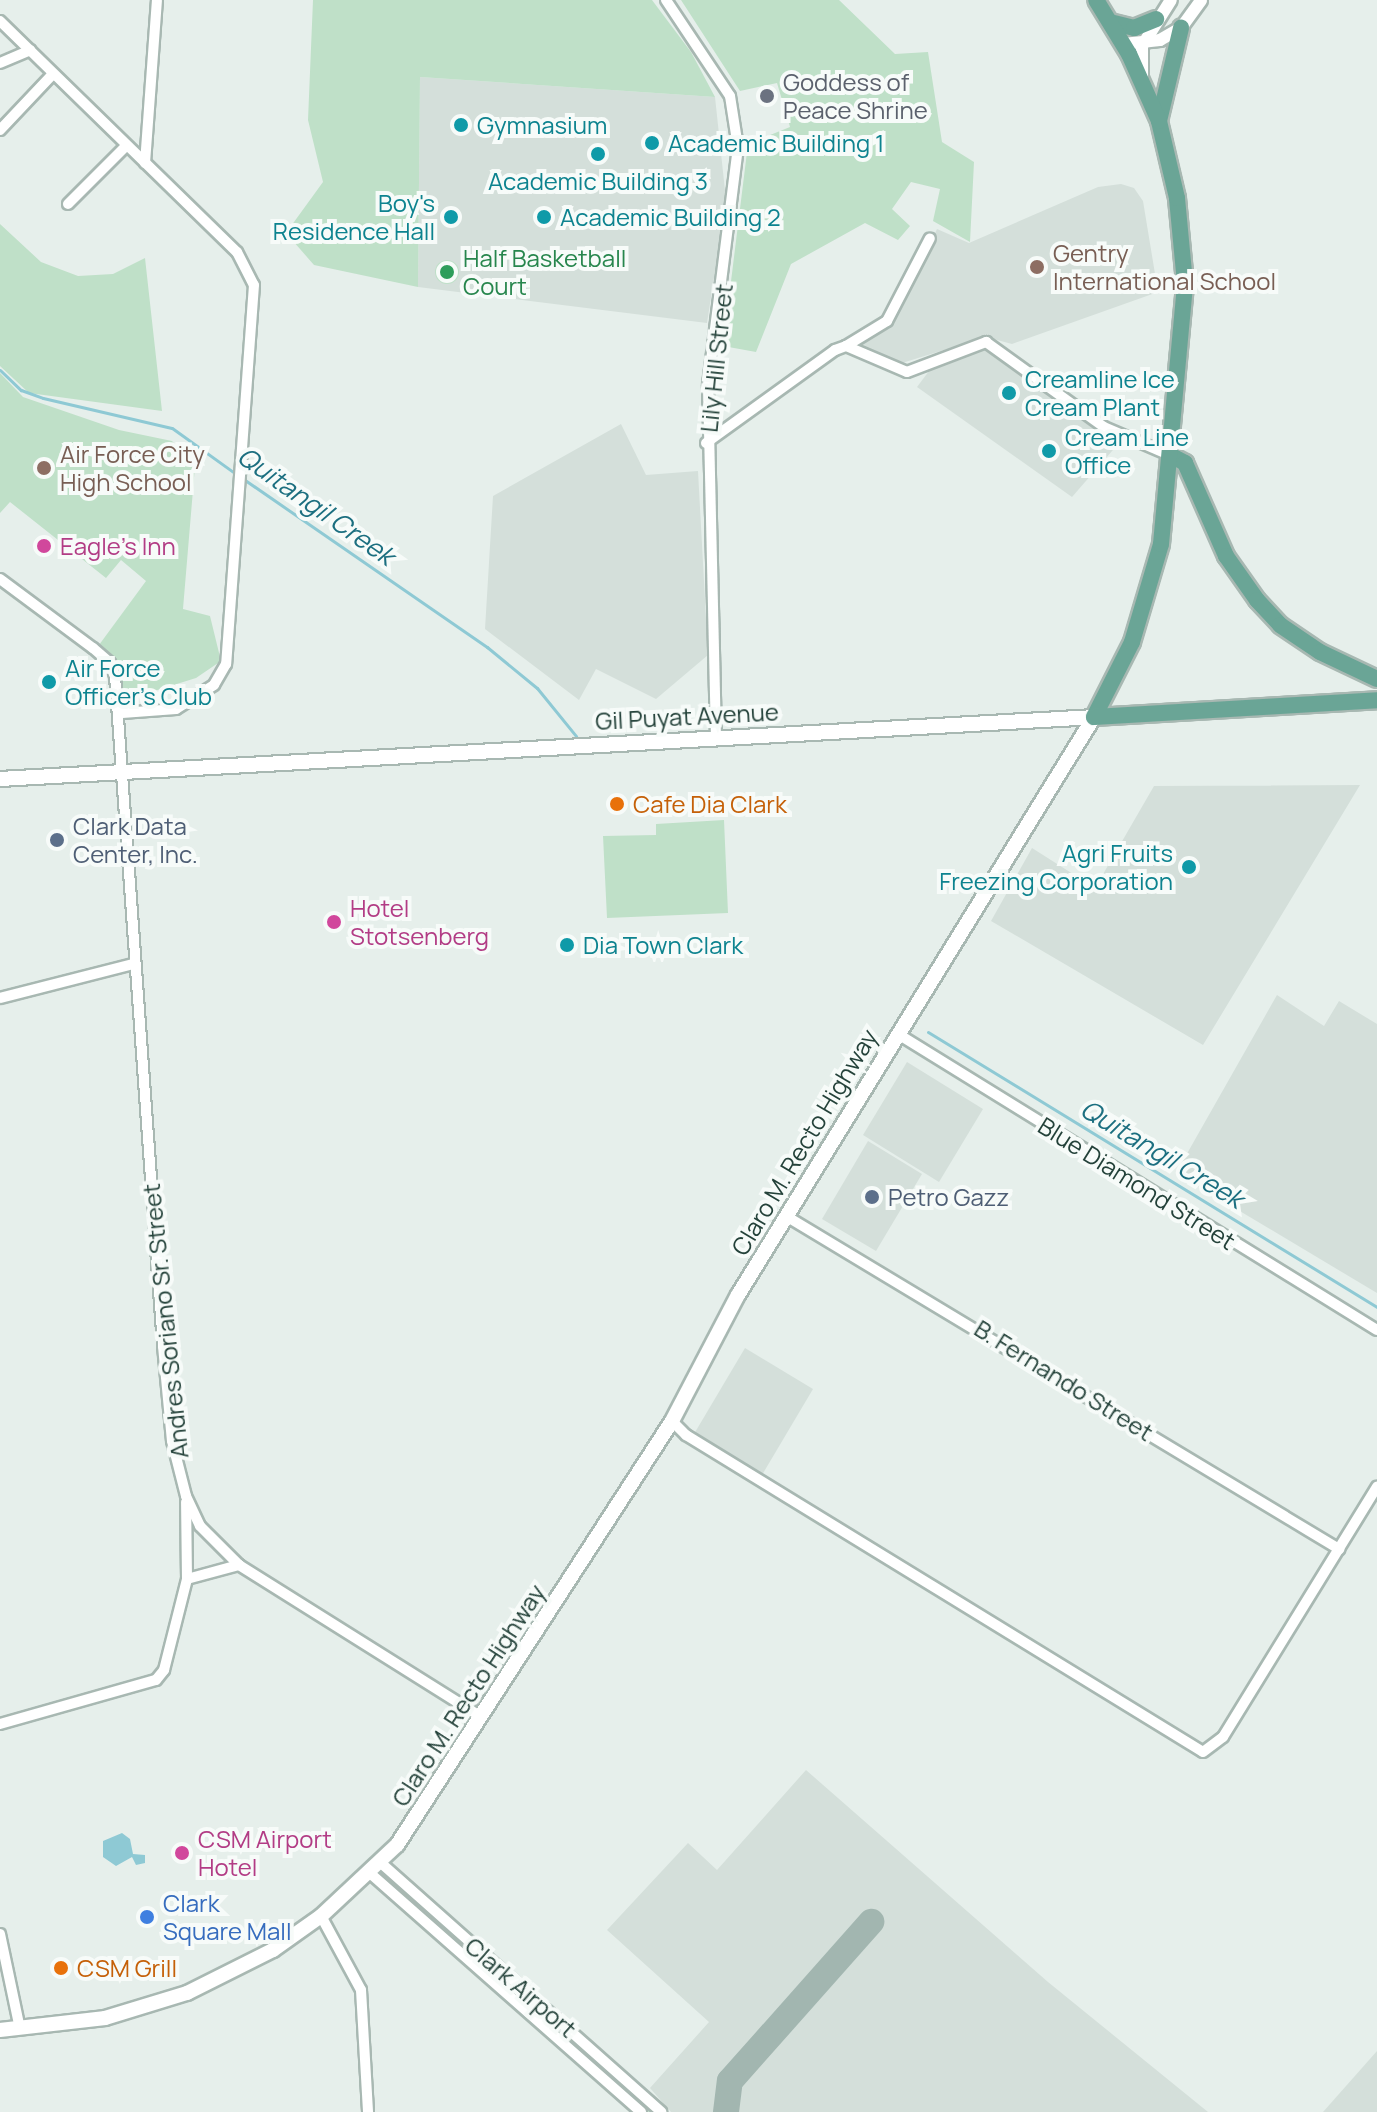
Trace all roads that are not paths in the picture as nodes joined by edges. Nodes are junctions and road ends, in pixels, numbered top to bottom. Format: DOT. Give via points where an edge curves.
graph roads {
  1 [pos="157,0"];
  2 [pos="666,0"];
  3 [pos="1096,0"];
  4 [pos="1171,0"];
  5 [pos="1201,0"];
  6 [pos="1156,19"];
  7 [pos="0,21"];
  8 [pos="1110,22"];
  9 [pos="1181,28"];
  10 [pos="1123,44"];
  11 [pos="1142,46"];
  12 [pos="30,50"];
  13 [pos="0,63"];
  14 [pos="53,74"];
  15 [pos="1142,81"];
  16 [pos="1159,121"];
  17 [pos="0,130"];
  18 [pos="126,146"];
  19 [pos="145,163"];
  20 [pos="68,204"];
  21 [pos="930,238"];
  22 [pos="846,346"];
  23 [pos="706,443"];
  24 [pos="1172,456"];
  25 [pos="0,579"];
  26 [pos="1377,679"];
  27 [pos="1377,700"];
  28 [pos="122,713"];
  29 [pos="1094,717"];
  30 [pos="716,737"];
  31 [pos="123,768"];
  32 [pos="0,779"];
  33 [pos="133,964"];
  34 [pos="0,998"];
  35 [pos="898,1034"];
  36 [pos="786,1216"];
  37 [pos="1377,1330"];
  38 [pos="672,1421"];
  39 [pos="1377,1487"];
  40 [pos="186,1496"];
  41 [pos="1339,1549"];
  42 [pos="239,1565"];
  43 [pos="187,1579"];
  44 [pos="481,1717"];
  45 [pos="0,1724"];
  46 [pos="376,1869"];
  47 [pos="321,1916"];
  48 [pos="0,1934"];
  49 [pos="550,2013"];
  50 [pos="541,2024"];
  51 [pos="20,2029"];
  52 [pos="0,2030"];
  53 [pos="368,2112"];
  54 [pos="641,2112"];
  55 [pos="661,2112"];
  1 -- 19 [label="street"];
  2 -- 23 [label="street, Lily Hill Street" via="717,71 736,115 733,217 708,386"];
  3 -- 8 [label="main road, Claro M. Recto Highway"];
  4 -- 6 [label="street"];
  5 -- 9 [label="street"];
  6 -- 8 [label="main road" via="1134,28"];
  6 -- 11 [label="street"];
  7 -- 12 [label="street"];
  8 -- 10 [label="main road, Claro M. Recto Highway"];
  9 -- 11 [label="street"];
  9 -- 16 [label="main road"];
  10 -- 11 [label="street"];
  10 -- 15 [label="main road, Claro M. Recto Highway"];
  11 -- 15 [label="street"];
  12 -- 13 [label="street"];
  12 -- 14 [label="street"];
  14 -- 17 [label="street"];
  14 -- 18 [label="street"];
  15 -- 16 [label="main road, Claro M. Recto Highway"];
  16 -- 24 [label="main road, Claro M. Recto Highway" via="1177,198 1185,283"];
  18 -- 19 [label="street"];
  18 -- 20 [label="street"];
  19 -- 28 [label="street" via="237,252 254,285 223,672 214,685 176,709"];
  21 -- 22 [label="street" via="892,314"];
  22 -- 23 [label="street" via="766,396"];
  22 -- 24 [label="street" via="907,372 973,346 995,345 1094,420"];
  23 -- 30 [label="street, Lily Hill Street"];
  24 -- 26 [label="main road" via="1185,463 1226,556 1257,600 1280,625 1320,652"];
  24 -- 29 [label="main road, Claro M. Recto Highway" via="1166,521 1147,601 1122,666"];
  25 -- 28 [label="street, Andres Soriano Sr. Street" via="110,663"];
  27 -- 29 [label="main road, Gil Puyat Avenue"];
  28 -- 31 [label="street, Andres Soriano Sr. Street"];
  29 -- 30 [label="main road, Gil Puyat Avenue"];
  29 -- 35 [label="main road, Claro M. Recto Highway"];
  30 -- 31 [label="main road, Gil Puyat Avenue"];
  31 -- 32 [label="main road, Gil Puyat Avenue"];
  31 -- 33 [label="street, Andres Soriano Sr. Street"];
  33 -- 34 [label="street"];
  33 -- 40 [label="street, Andres Soriano Sr. Street" via="171,1425"];
  35 -- 36 [label="main road, Claro M. Recto Highway"];
  35 -- 37 [label="street, Blue Diamond Street"];
  36 -- 38 [label="main road, Claro M. Recto Highway"];
  36 -- 41 [label="street, B. Fernando Street"];
  38 -- 41 [label="street" via="686,1435 1203,1752 1223,1737"];
  38 -- 44 [label="main road, Claro M. Recto Highway"];
  39 -- 41 [label="street"];
  40 -- 42 [label="street, Andres Soriano Sr. Street" via="200,1526"];
  40 -- 43 [label="street"];
  42 -- 43 [label="street"];
  42 -- 44 [label="street, Andres Soriano Sr. Street"];
  43 -- 45 [label="street" via="164,1670 156,1680"];
  44 -- 46 [label="main road, Claro M. Recto Highway" via="430,1800"];
  46 -- 47 [label="main road, Claro M. Recto Highway"];
  46 -- 49 [label="street, Clark Airport"];
  46 -- 50 [label="street, Clark Airport"];
  47 -- 51 [label="main road, Claro M. Recto Highway" via="273,1950 164,2002 80,2024"];
  47 -- 53 [label="street" via="361,1990"];
  48 -- 51 [label="street"];
  49 -- 50 [label="street"];
  49 -- 55 [label="street, Clark Airport"];
  50 -- 54 [label="street, Clark Airport"];
  51 -- 52 [label="main road, Claro M. Recto Highway"];
}
